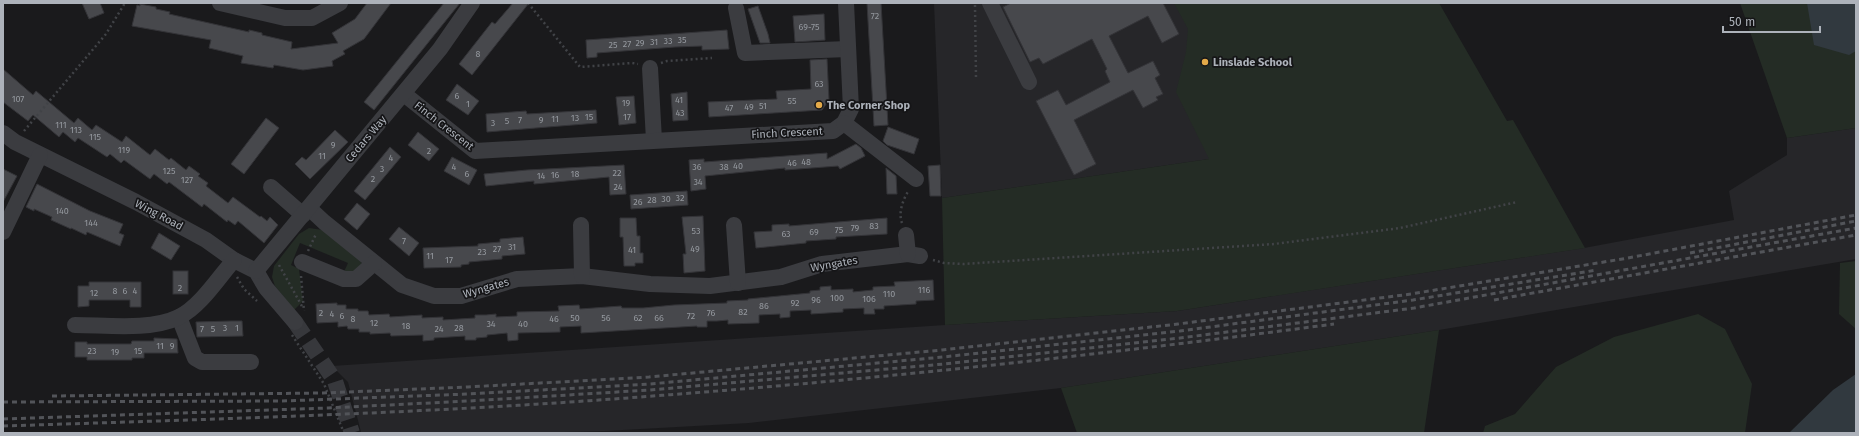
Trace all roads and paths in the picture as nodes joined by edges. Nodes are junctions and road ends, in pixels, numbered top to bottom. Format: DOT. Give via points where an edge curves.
graph roads {
  1 [pos="125,3"];
  2 [pos="220,3"];
  3 [pos="340,3"];
  4 [pos="472,3"];
  5 [pos="528,3"];
  6 [pos="846,3"];
  7 [pos="975,3"];
  8 [pos="990,3"];
  9 [pos="736,8"];
  10 [pos="848,49"];
  11 [pos="712,58"];
  12 [pos="650,68"];
  13 [pos="976,78"];
  14 [pos="1029,82"];
  15 [pos="404,94"];
  16 [pos="844,123"];
  17 [pos="9,138"];
  18 [pos="654,140"];
  19 [pos="40,155"];
  20 [pos="916,179"];
  21 [pos="271,187"];
  22 [pos="1518,202"];
  23 [pos="306,211"];
  24 [pos="581,225"];
  25 [pos="734,225"];
  26 [pos="3,232"];
  27 [pos="906,235"];
  28 [pos="271,252"];
  29 [pos="914,255"];
  30 [pos="234,260"];
  31 [pos="302,262"];
  32 [pos="374,264"];
  33 [pos="256,271"];
  34 [pos="582,276"];
  35 [pos="738,283"];
  36 [pos="179,317"];
  37 [pos="297,322"];
  38 [pos="75,325"];
  39 [pos="252,362"];
  40 [pos="344,433"];
  1 -- 17 [label="path" via="106,34"];
  2 -- 3 [label="street" via="285,18 312,18"];
  4 -- 15 [label="street, Cedars Way"];
  5 -- 12 [label="path" via="580,67 632,63"];
  6 -- 10 [label="street"];
  7 -- 13 [label="path"];
  8 -- 14 [label="street"];
  9 -- 10 [label="street" via="745,53"];
  10 -- 16 [label="street" via="851,109"];
  11 -- 12 [label="path" via="667,61"];
  12 -- 18 [label="street"];
  15 -- 18 [label="street, Finch Crescent" via="475,151"];
  15 -- 23 [label="street, Cedars Way"];
  16 -- 18 [label="street, Finch Crescent" via="833,131"];
  16 -- 20 [label="street"];
  17 -- 19 [label="street, Wing Road"];
  19 -- 26 [label="street"];
  19 -- 30 [label="street, Wing Road" via="136,202 200,237"];
  20 -- 27 [label="path" via="903,199 900,220"];
  21 -- 23 [label="street, Wyngates"];
  22 -- 29 [label="path" via="1400,228 1274,244 963,264 944,263"];
  23 -- 28 [label="street, Cedars Way"];
  23 -- 32 [label="street, Wyngates" via="324,222"];
  24 -- 34 [label="street"];
  25 -- 35 [label="street"];
  27 -- 29 [label="street"];
  28 -- 33 [label="street, Cedars Way"];
  28 -- 37 [label="path"];
  29 -- 35 [label="street, Wyngates" via="822,264 781,277"];
  30 -- 33 [label="street, Wing Road"];
  30 -- 36 [label="street" via="197,303"];
  31 -- 32 [label="street" via="344,280 356,279"];
  32 -- 34 [label="street, Wyngates" via="402,285 434,296 461,296 517,279"];
  33 -- 37 [label="street" via="266,288"];
  34 -- 35 [label="street, Wyngates" via="650,284 710,286"];
  36 -- 38 [label="street" via="137,326"];
  36 -- 39 [label="street" via="195,358 202,362"];
  37 -- 40 [label="path"];
}
